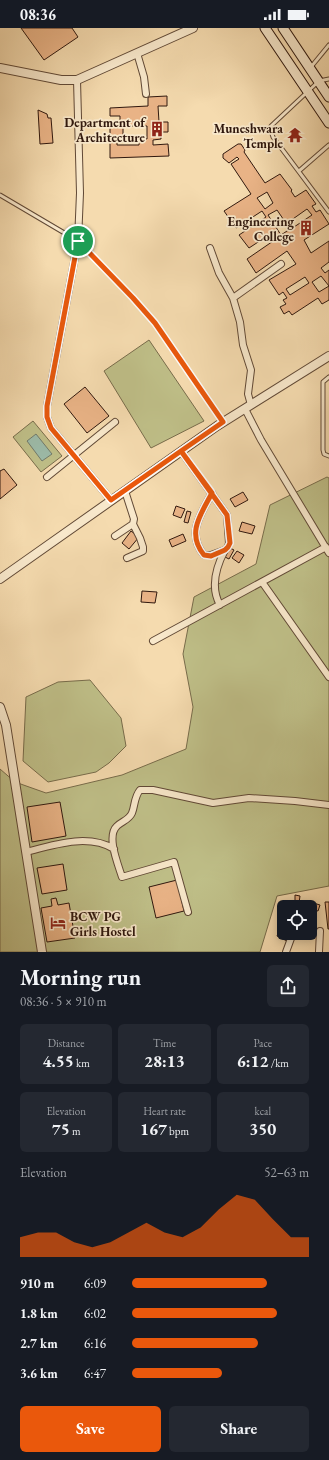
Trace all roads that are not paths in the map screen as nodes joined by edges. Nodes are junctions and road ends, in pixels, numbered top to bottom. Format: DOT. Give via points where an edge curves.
graph roads {
  1 [pos="193,28"];
  2 [pos="265,28"];
  3 [pos="283,28"];
  4 [pos="329,45"];
  5 [pos="137,53"];
  6 [pos="0,68"];
  7 [pos="310,68"];
  8 [pos="329,79"];
  9 [pos="77,80"];
  10 [pos="319,81"];
  11 [pos="308,91"];
  12 [pos="146,94"];
  13 [pos="329,97"];
  14 [pos="329,123"];
  15 [pos="329,145"];
  16 [pos="298,171"];
  17 [pos="0,195"];
  18 [pos="329,212"];
  19 [pos="78,241"];
  20 [pos="210,248"];
  21 [pos="280,264"];
  22 [pos="233,298"];
  23 [pos="329,356"];
  24 [pos="329,377"];
  25 [pos="248,407"];
  26 [pos="115,422"];
  27 [pos="223,422"];
  28 [pos="181,451"];
  29 [pos="74,455"];
  30 [pos="329,456"];
  31 [pos="47,477"];
  32 [pos="125,491"];
  33 [pos="212,493"];
  34 [pos="111,500"];
  35 [pos="133,524"];
  36 [pos="115,536"];
  37 [pos="225,550"];
  38 [pos="327,550"];
  39 [pos="127,558"];
  40 [pos="0,579"];
  41 [pos="262,582"];
  42 [pos="220,605"];
  43 [pos="153,641"];
  44 [pos="329,677"];
  45 [pos="0,707"];
  46 [pos="329,805"];
  47 [pos="114,850"];
  48 [pos="26,852"];
  49 [pos="188,912"];
  50 [pos="320,931"];
  51 [pos="290,940"];
  52 [pos="42,952"];
  53 [pos="286,952"];
  54 [pos="318,952"];
  1 -- 5 [label="street"];
  2 -- 11 [label="main road"];
  3 -- 7 [label="main road"];
  4 -- 7 [label="lane"];
  5 -- 9 [label="street"];
  5 -- 12 [label="street"];
  6 -- 9 [label="street" via="61,80"];
  7 -- 10 [label="main road"];
  8 -- 10 [label="lane"];
  9 -- 19 [label="street" via="80,193"];
  10 -- 11 [label="lane"];
  10 -- 13 [label="main road"];
  11 -- 14 [label="main road"];
  11 -- 16 [label="lane" via="272,126 271,131"];
  15 -- 16 [label="lane"];
  16 -- 18 [label="lane"];
  17 -- 19 [label="lane"];
  19 -- 27 [label="lane" via="155,323"];
  19 -- 29 [label="street" via="47,406 51,428"];
  20 -- 22 [label="street" via="219,273"];
  21 -- 22 [label="street"];
  22 -- 25 [label="street" via="251,370"];
  23 -- 25 [label="street"];
  24 -- 30 [label="lane" via="323,382 323,450 324,454"];
  25 -- 27 [label="street"];
  25 -- 38 [label="street" via="261,440"];
  26 -- 29 [label="street"];
  27 -- 28 [label="street"];
  28 -- 32 [label="street"];
  28 -- 33 [label="street"];
  29 -- 31 [label="street"];
  29 -- 34 [label="street"];
  32 -- 34 [label="street"];
  32 -- 35 [label="street" via="134,519"];
  33 -- 37 [label="street" via="227,515 230,543"];
  33 -- 37 [label="street" via="196,523 195,535 204,555 211,556"];
  34 -- 40 [label="street"];
  35 -- 36 [label="street"];
  35 -- 39 [label="street" via="143,551"];
  37 -- 42 [label="street" via="218,564 214,584"];
  38 -- 41 [label="street"];
  41 -- 42 [label="street"];
  41 -- 44 [label="street"];
  42 -- 43 [label="street"];
  45 -- 48 [label="street" via="6,725"];
  46 -- 47 [label="street" via="249,798 213,802 153,790 140,790 129,818 116,826 113,834"];
  47 -- 48 [label="street" via="106,844 73,841"];
  47 -- 49 [label="street" via="122,877 174,862"];
  48 -- 52 [label="street"];
  50 -- 54 [label="street"];
  51 -- 53 [label="street"];
}
